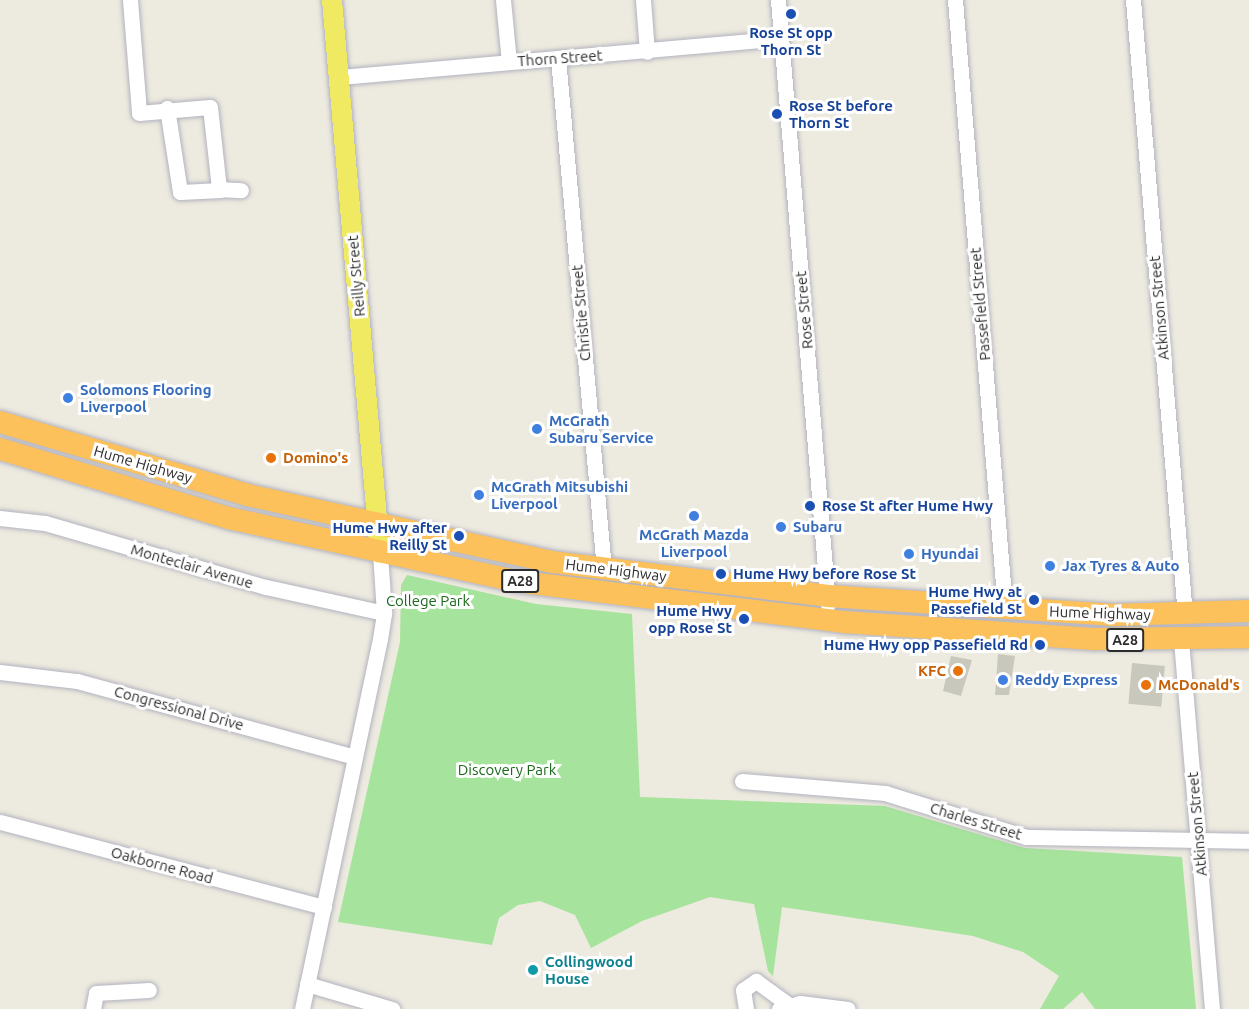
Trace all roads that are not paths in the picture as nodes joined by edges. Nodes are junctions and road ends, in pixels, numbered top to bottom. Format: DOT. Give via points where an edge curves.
graph roads {
  1 [pos="130,0"];
  2 [pos="332,0"];
  3 [pos="503,0"];
  4 [pos="643,0"];
  5 [pos="778,0"];
  6 [pos="955,0"];
  7 [pos="1133,0"];
  8 [pos="781,38"];
  9 [pos="647,52"];
  10 [pos="558,58"];
  11 [pos="509,62"];
  12 [pos="339,77"];
  13 [pos="167,108"];
  14 [pos="221,190"];
  15 [pos="241,190"];
  16 [pos="0,422"];
  17 [pos="0,448"];
  18 [pos="0,518"];
  19 [pos="377,526"];
  20 [pos="380,553"];
  21 [pos="604,568"];
  22 [pos="828,596"];
  23 [pos="1005,608"];
  24 [pos="1249,611"];
  25 [pos="384,613"];
  26 [pos="1185,615"];
  27 [pos="828,621"];
  28 [pos="1249,637"];
  29 [pos="1181,640"];
  30 [pos="0,672"];
  31 [pos="355,757"];
  32 [pos="742,781"];
  33 [pos="0,822"];
  34 [pos="1249,841"];
  35 [pos="1199,843"];
  36 [pos="324,907"];
  37 [pos="307,984"];
  38 [pos="149,990"];
  39 [pos="784,1007"];
  40 [pos="93,1009"];
  41 [pos="302,1009"];
  42 [pos="392,1009"];
  43 [pos="746,1009"];
  44 [pos="848,1009"];
  45 [pos="1212,1009"];
  1 -- 13 [label="street" via="139,113"];
  2 -- 12 [label="main road, Reilly Street"];
  3 -- 11 [label="street"];
  4 -- 9 [label="street"];
  5 -- 8 [label="street, Rose Street"];
  6 -- 23 [label="street, Passefield Street"];
  7 -- 26 [label="street, Atkinson Street"];
  8 -- 9 [label="street, Thorn Street"];
  8 -- 22 [label="street, Rose Street"];
  9 -- 10 [label="street, Thorn Street"];
  10 -- 11 [label="street, Thorn Street"];
  10 -- 21 [label="street, Christie Street"];
  11 -- 12 [label="street, Thorn Street"];
  12 -- 19 [label="main road, Reilly Street"];
  13 -- 14 [label="street" via="210,107"];
  13 -- 14 [label="street" via="182,195"];
  14 -- 15 [label="street"];
  16 -- 19 [label="highway, Hume Highway / A28" via="248,495"];
  17 -- 20 [label="highway, Hume Highway / A28" via="229,518"];
  18 -- 25 [label="street, Monteclair Avenue" via="45,523 266,587"];
  19 -- 20 [label="main road, Reilly Street"];
  19 -- 21 [label="highway, Hume Highway / A28" via="498,552"];
  20 -- 25 [label="street"];
  20 -- 27 [label="highway, Hume Highway / A28" via="515,581"];
  21 -- 22 [label="highway, Hume Highway / A28"];
  22 -- 23 [label="highway, Hume Highway / A28"];
  22 -- 27 [label="street, Rose Street"];
  23 -- 26 [label="highway, Hume Highway / A28"];
  24 -- 26 [label="highway, Hume Highway / A28"];
  25 -- 31 [label="street"];
  27 -- 29 [label="highway, Hume Highway / A28" via="1096,639"];
  28 -- 29 [label="highway, Hume Highway / A28"];
  29 -- 35 [label="street, Atkinson Street"];
  30 -- 31 [label="street, Congressional Drive" via="88,683"];
  31 -- 36 [label="street"];
  32 -- 35 [label="street, Charles Street" via="885,793 1026,837"];
  33 -- 36 [label="street, Oakborne Road"];
  34 -- 35 [label="street, Charles Street"];
  35 -- 45 [label="street, Atkinson Street"];
  36 -- 37 [label="street"];
  37 -- 41 [label="street"];
  37 -- 42 [label="street"];
  38 -- 40 [label="street" via="96,993"];
  39 -- 43 [label="street" via="756,981 743,990"];
  39 -- 44 [label="street"];
}
